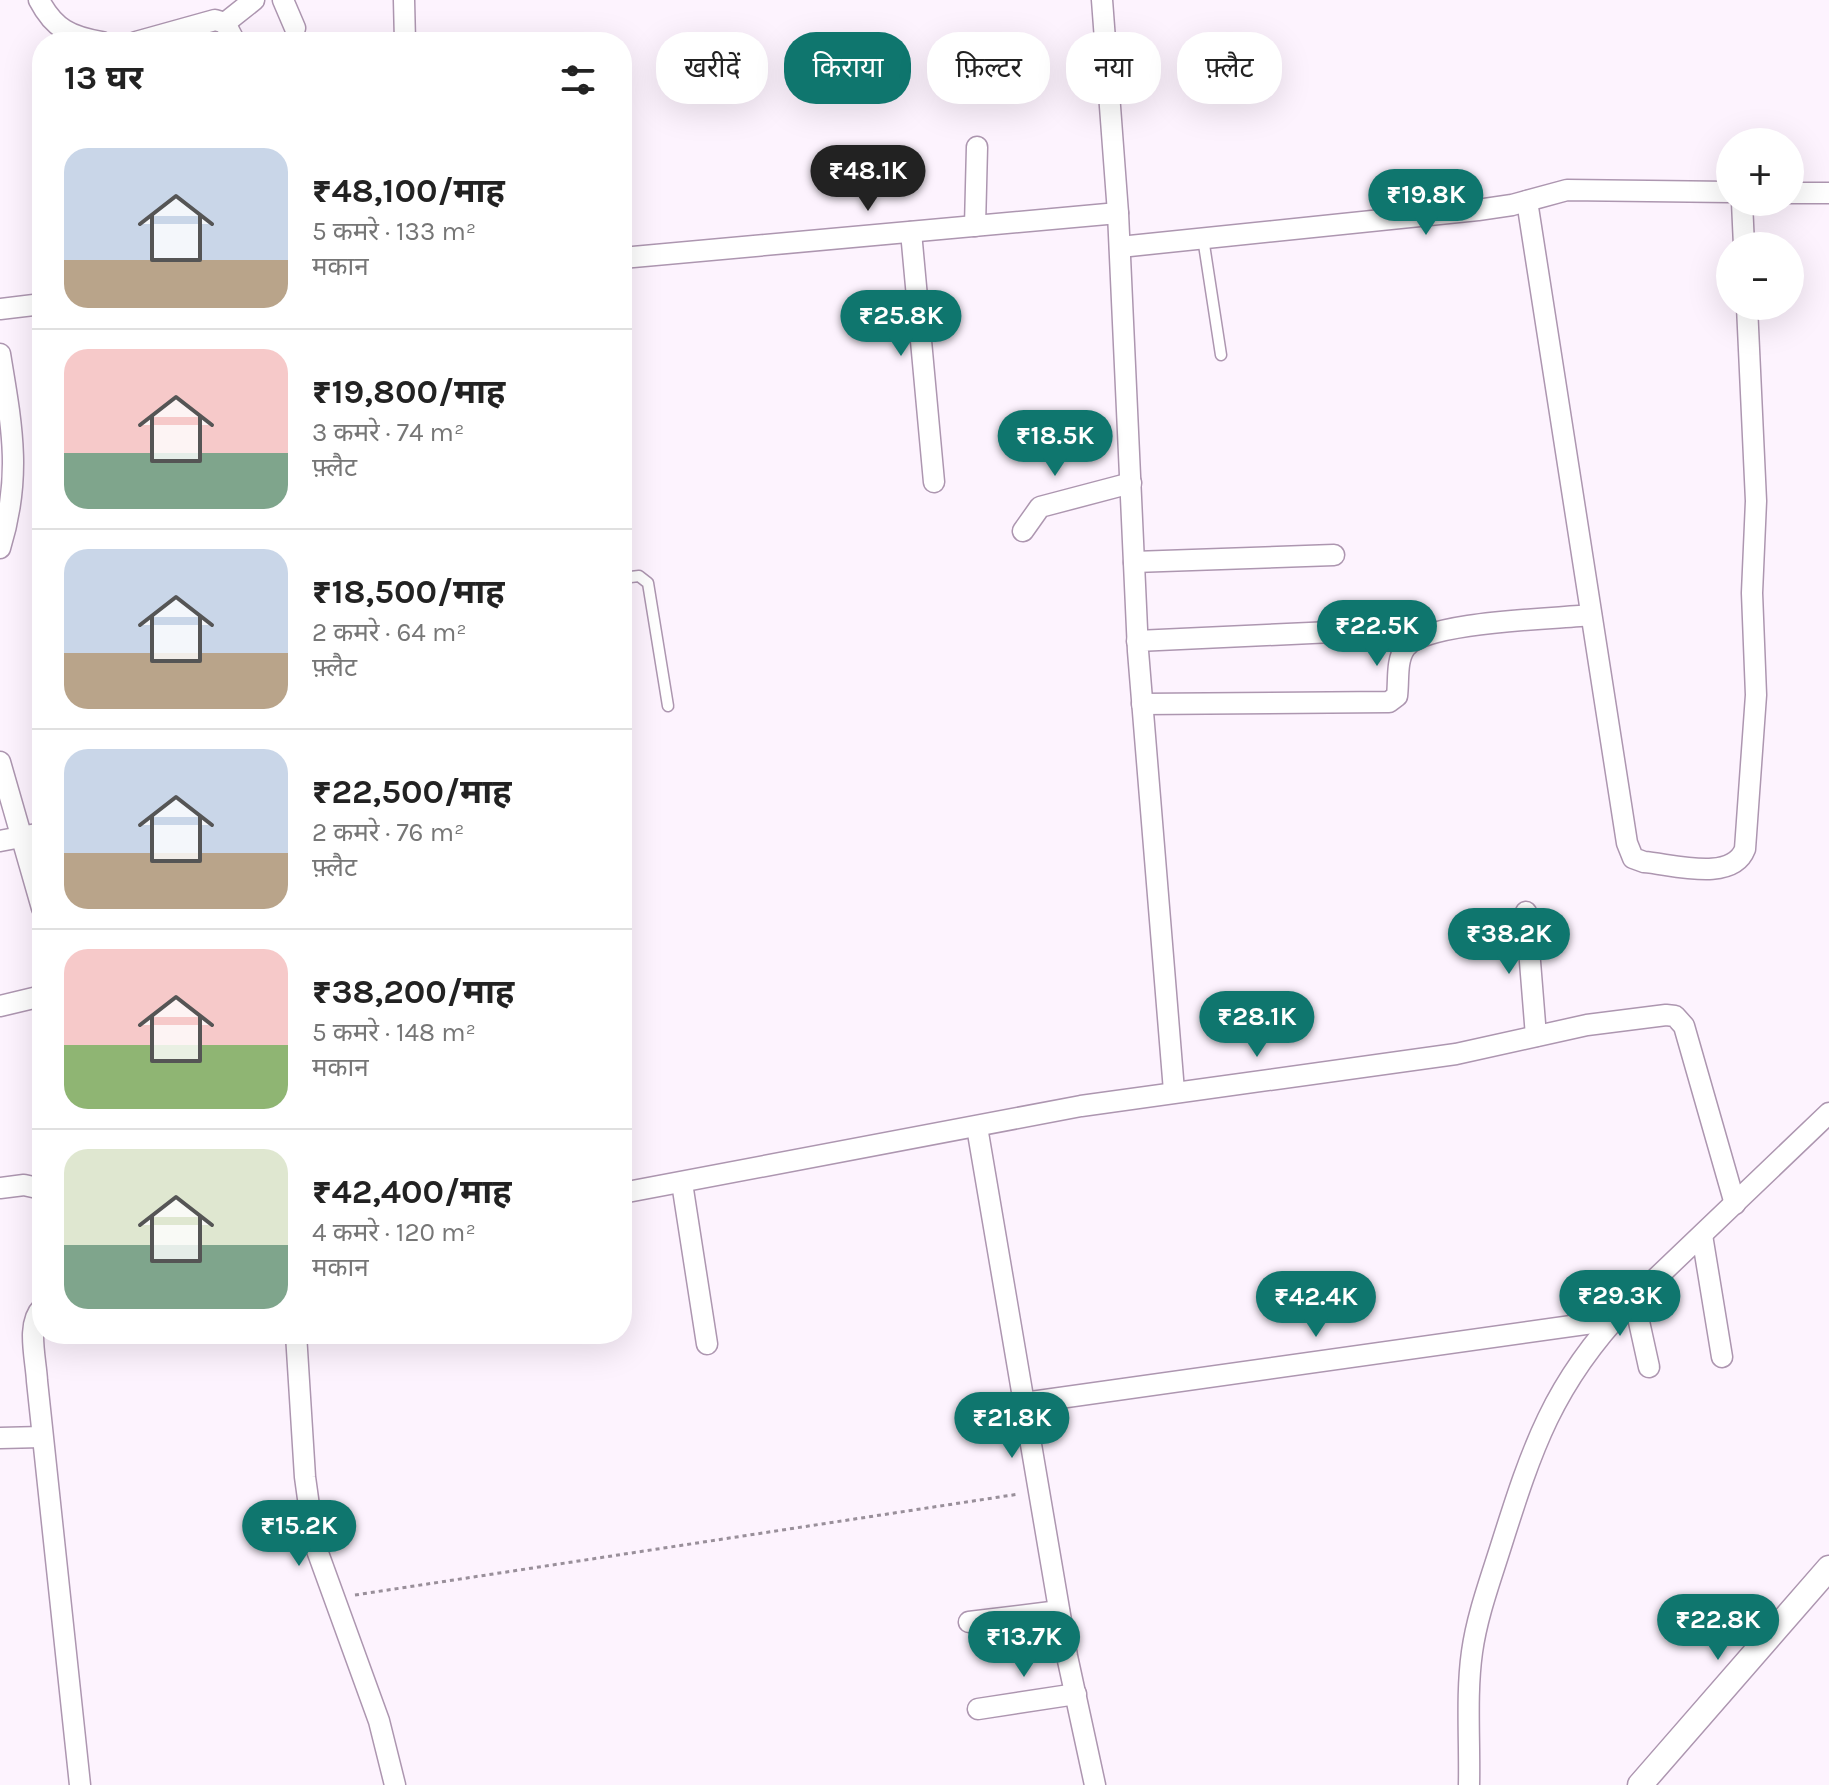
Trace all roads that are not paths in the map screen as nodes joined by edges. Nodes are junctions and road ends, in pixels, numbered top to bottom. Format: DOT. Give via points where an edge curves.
graph roads {
  1 [pos="39,0"];
  2 [pos="254,0"];
  3 [pos="283,0"];
  4 [pos="404,0"];
  5 [pos="1102,0"];
  6 [pos="225,23"];
  7 [pos="295,28"];
  8 [pos="65,32"];
  9 [pos="169,32"];
  10 [pos="230,32"];
  11 [pos="405,32"];
  12 [pos="977,147"];
  13 [pos="1716,192"];
  14 [pos="1804,193"];
  15 [pos="1829,193"];
  16 [pos="1527,201"];
  17 [pos="1118,213"];
  18 [pos="975,226"];
  19 [pos="911,232"];
  20 [pos="1203,238"];
  21 [pos="1120,247"];
  22 [pos="632,257"];
  23 [pos="32,305"];
  24 [pos="0,309"];
  25 [pos="1748,320"];
  26 [pos="0,354"];
  27 [pos="1221,355"];
  28 [pos="934,482"];
  29 [pos="1131,483"];
  30 [pos="1023,531"];
  31 [pos="0,548"];
  32 [pos="1334,555"];
  33 [pos="1134,562"];
  34 [pos="632,578"];
  35 [pos="1591,615"];
  36 [pos="1354,631"];
  37 [pos="1137,641"];
  38 [pos="1142,704"];
  39 [pos="668,706"];
  40 [pos="0,762"];
  41 [pos="32,836"];
  42 [pos="0,841"];
  43 [pos="1526,912"];
  44 [pos="32,998"];
  45 [pos="0,1006"];
  46 [pos="1536,1036"];
  47 [pos="1174,1091"];
  48 [pos="1829,1113"];
  49 [pos="977,1127"];
  50 [pos="682,1183"];
  51 [pos="32,1187"];
  52 [pos="0,1188"];
  53 [pos="632,1191"];
  54 [pos="1735,1204"];
  55 [pos="1702,1235"];
  56 [pos="1634,1299"];
  57 [pos="1614,1320"];
  58 [pos="35,1344"];
  59 [pos="297,1344"];
  60 [pos="707,1344"];
  61 [pos="1722,1357"];
  62 [pos="1649,1367"];
  63 [pos="1024,1403"];
  64 [pos="42,1437"];
  65 [pos="0,1438"];
  66 [pos="1829,1568"];
  67 [pos="1059,1611"];
  68 [pos="969,1622"];
  69 [pos="1076,1694"];
  70 [pos="978,1709"];
  71 [pos="80,1785"];
  72 [pos="395,1785"];
  73 [pos="1095,1785"];
  74 [pos="1469,1785"];
  75 [pos="1640,1785"];
  1 -- 8 [label="street"];
  2 -- 6 [label="street"];
  3 -- 7 [label="street"];
  4 -- 11 [label="street"];
  5 -- 17 [label="street"];
  6 -- 9 [label="street" via="206,21"];
  6 -- 10 [label="street"];
  12 -- 18 [label="street"];
  13 -- 16 [label="street" via="1567,190"];
  14 -- 15 [label="street"];
  16 -- 20 [label="street"];
  16 -- 35 [label="street"];
  17 -- 18 [label="street"];
  17 -- 21 [label="street"];
  18 -- 19 [label="street"];
  19 -- 22 [label="street"];
  19 -- 28 [label="street"];
  20 -- 21 [label="street"];
  20 -- 27 [label="lane"];
  21 -- 29 [label="street"];
  23 -- 24 [label="street"];
  25 -- 35 [label="street" via="1756,501 1756,695 1745,849 1737,863 1721,869 1633,858"];
  26 -- 31 [label="street" via="16,461"];
  29 -- 30 [label="street" via="1040,507"];
  29 -- 33 [label="street"];
  32 -- 33 [label="street"];
  33 -- 37 [label="street"];
  34 -- 39 [label="lane" via="643,577 648,583"];
  35 -- 38 [label="street" via="1422,635 1400,658 1397,696 1389,702"];
  36 -- 37 [label="street"];
  37 -- 38 [label="street"];
  38 -- 47 [label="street"];
  40 -- 41 [label="street"];
  41 -- 42 [label="street"];
  43 -- 46 [label="street"];
  44 -- 45 [label="street"];
  46 -- 47 [label="street" via="1456,1054"];
  46 -- 54 [label="street" via="1654,1016 1681,1020"];
  47 -- 49 [label="street"];
  48 -- 54 [label="street"];
  49 -- 50 [label="street"];
  49 -- 63 [label="street"];
  50 -- 53 [label="street"];
  50 -- 60 [label="street"];
  51 -- 52 [label="street"];
  54 -- 55 [label="street"];
  55 -- 56 [label="street"];
  55 -- 61 [label="street"];
  56 -- 57 [label="street"];
  56 -- 62 [label="street"];
  57 -- 63 [label="street"];
  57 -- 74 [label="street" via="1573,1371 1547,1417 1501,1548 1472,1653"];
  58 -- 64 [label="street"];
  59 -- 72 [label="street" via="314,1542 379,1721"];
  63 -- 67 [label="street"];
  64 -- 65 [label="street"];
  64 -- 71 [label="street"];
  66 -- 75 [label="street"];
  67 -- 68 [label="street"];
  67 -- 69 [label="street"];
  69 -- 70 [label="street"];
  69 -- 73 [label="street"];
}
